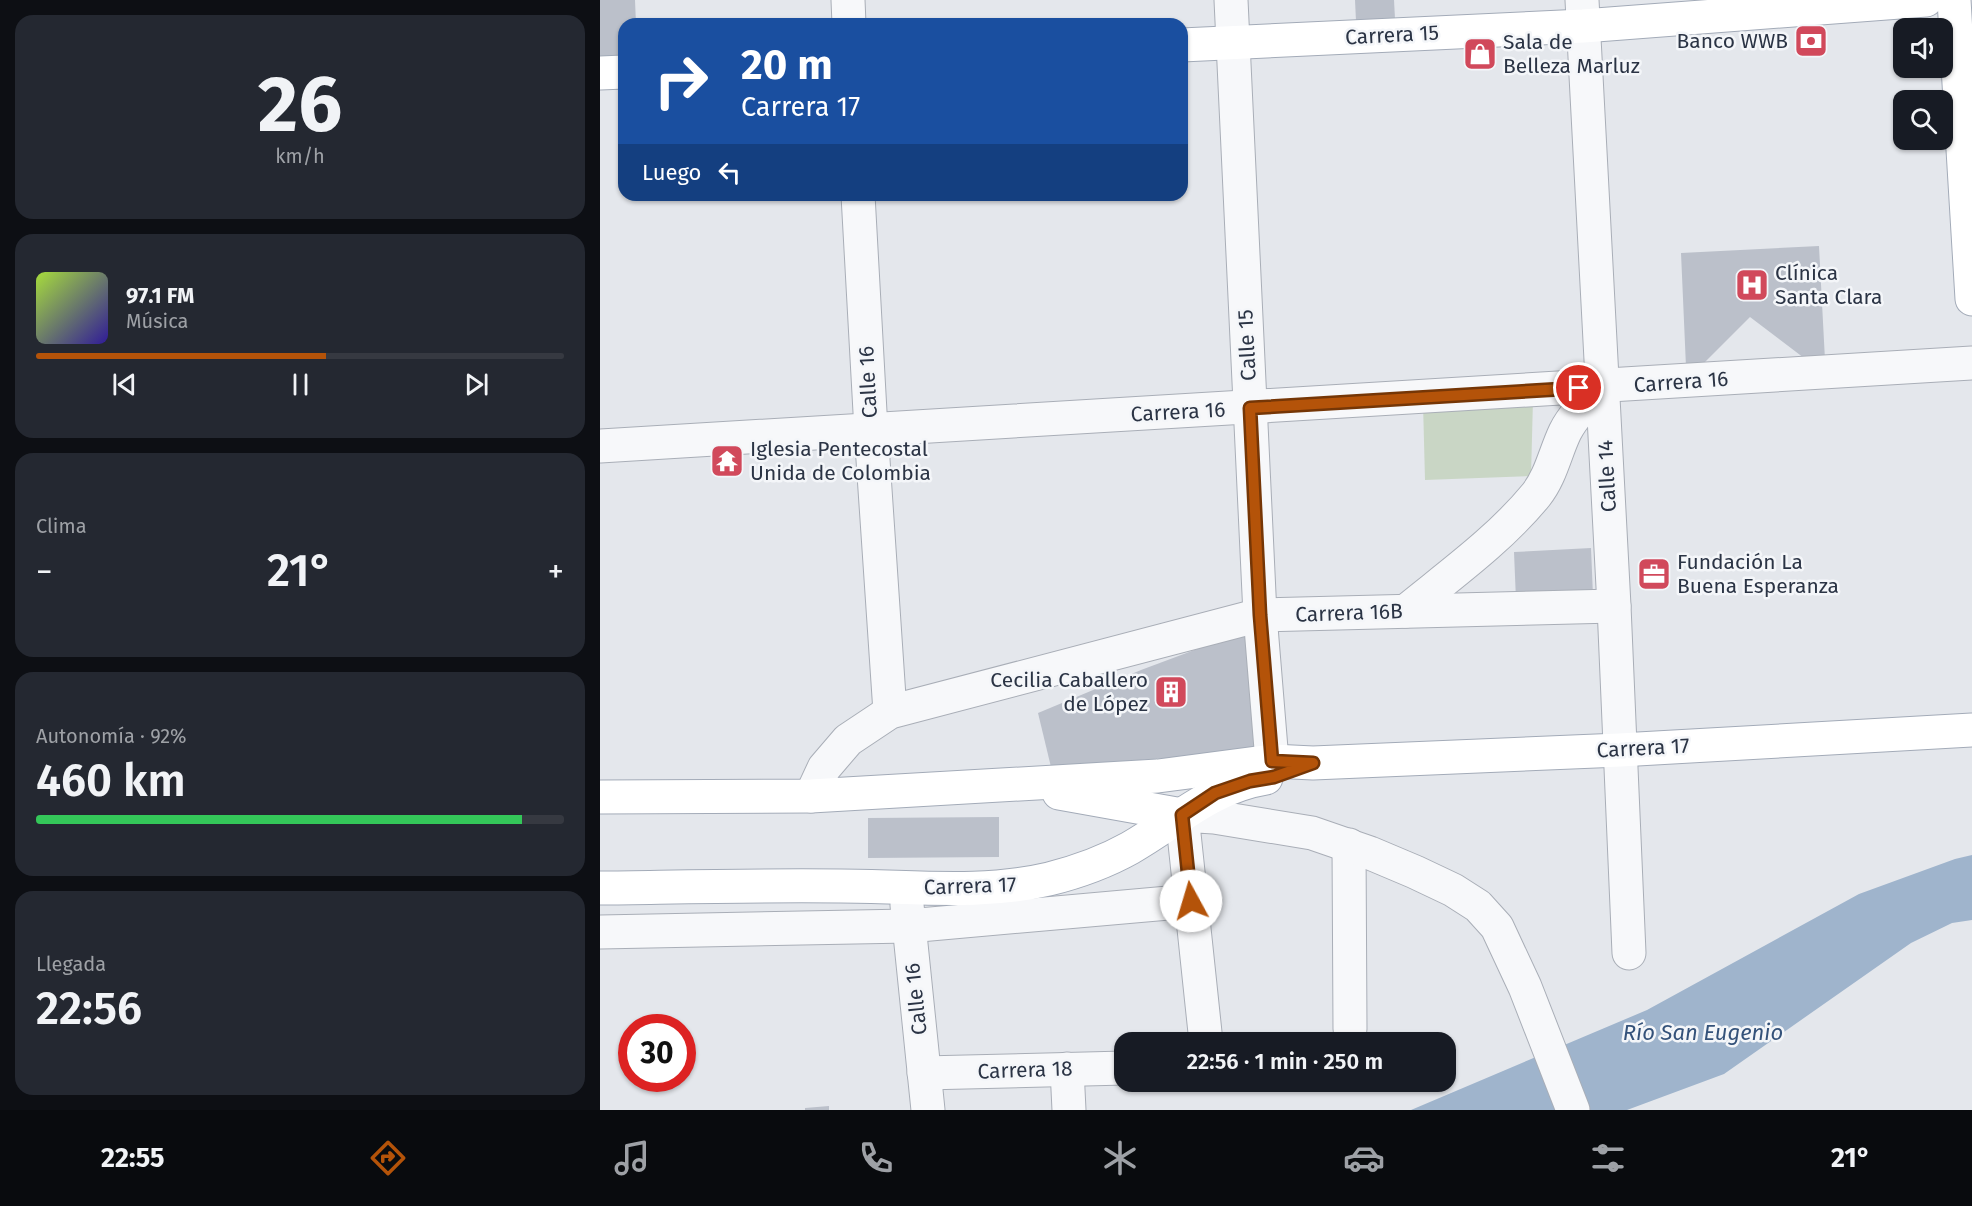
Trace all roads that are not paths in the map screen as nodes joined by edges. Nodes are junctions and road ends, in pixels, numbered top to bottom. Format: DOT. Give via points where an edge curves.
graph roads {
  1 [pos="848,0"];
  2 [pos="1231,0"];
  3 [pos="1926,0"];
  4 [pos="1954,0"];
  5 [pos="1583,13"];
  6 [pos="849,18"];
  7 [pos="1233,43"];
  8 [pos="1188,45"];
  9 [pos="618,72"];
  10 [pos="600,73"];
  11 [pos="858,201"];
  12 [pos="1972,299"];
  13 [pos="1972,363"];
  14 [pos="1603,387"];
  15 [pos="1250,408"];
  16 [pos="871,430"];
  17 [pos="600,446"];
  18 [pos="1614,606"];
  19 [pos="1406,611"];
  20 [pos="1260,615"];
  21 [pos="890,712"];
  22 [pos="1972,730"];
  23 [pos="1620,750"];
  24 [pos="1272,761"];
  25 [pos="1313,763"];
  26 [pos="1007,784"];
  27 [pos="811,796"];
  28 [pos="600,797"];
  29 [pos="1182,815"];
  30 [pos="1349,845"];
  31 [pos="600,888"];
  32 [pos="906,888"];
  33 [pos="1191,901"];
  34 [pos="908,926"];
  35 [pos="600,932"];
  36 [pos="1629,953"];
  37 [pos="1350,1029"];
  38 [pos="1205,1032"];
  39 [pos="1114,1068"];
  40 [pos="1067,1069"];
  41 [pos="924,1074"];
  42 [pos="928,1110"];
  43 [pos="1069,1110"];
  44 [pos="1573,1110"];
  1 -- 6 [label="street"];
  2 -- 7 [label="street, Calle 15"];
  3 -- 5 [label="main road, Carrera 15"];
  4 -- 12 [label="main road"];
  5 -- 7 [label="main road, Carrera 15"];
  5 -- 14 [label="street, Calle 14"];
  7 -- 8 [label="main road, Carrera 15"];
  7 -- 15 [label="street, Calle 15"];
  9 -- 10 [label="main road"];
  11 -- 16 [label="street, Calle 16"];
  13 -- 14 [label="street, Carrera 16"];
  14 -- 15 [label="street, Carrera 16"];
  14 -- 18 [label="street, Calle 14"];
  14 -- 19 [label="street" via="1573,418 1537,494 1492,540"];
  15 -- 16 [label="street, Carrera 16"];
  15 -- 20 [label="street, Calle 15"];
  16 -- 17 [label="street, Carrera 16"];
  16 -- 21 [label="street, Calle 16"];
  18 -- 19 [label="street, Carrera 16B"];
  18 -- 23 [label="street, Calle 14"];
  19 -- 20 [label="street, Carrera 16B"];
  20 -- 21 [label="street, Carrera 16B"];
  20 -- 24 [label="street, Calle 15"];
  21 -- 27 [label="street, Carrera 16B" via="848,740 824,768"];
  22 -- 23 [label="main road, Carrera 17"];
  23 -- 25 [label="main road, Carrera 17"];
  23 -- 36 [label="street, Calle 14"];
  24 -- 25 [label="main road, Carrera 17"];
  24 -- 26 [label="main road, Carrera 17" via="1158,776"];
  25 -- 29 [label="main road, Carrera 17" via="1215,793"];
  26 -- 27 [label="main road, Carrera 17"];
  26 -- 29 [label="main road"];
  27 -- 28 [label="main road, Carrera 17"];
  29 -- 30 [label="street" via="1312,832"];
  29 -- 32 [label="main road, Carrera 17" via="1108,859 1049,879 987,888"];
  29 -- 33 [label="street"];
  30 -- 37 [label="street"];
  30 -- 44 [label="street" via="1453,890 1478,906 1497,927"];
  31 -- 32 [label="main road, Carrera 17"];
  32 -- 34 [label="street, Calle 16"];
  33 -- 34 [label="street"];
  33 -- 38 [label="street"];
  34 -- 35 [label="street"];
  34 -- 41 [label="street, Calle 16"];
  39 -- 40 [label="street, Carrera 18"];
  40 -- 41 [label="street, Carrera 18"];
  40 -- 43 [label="street"];
  41 -- 42 [label="street, Calle 16"];
}
